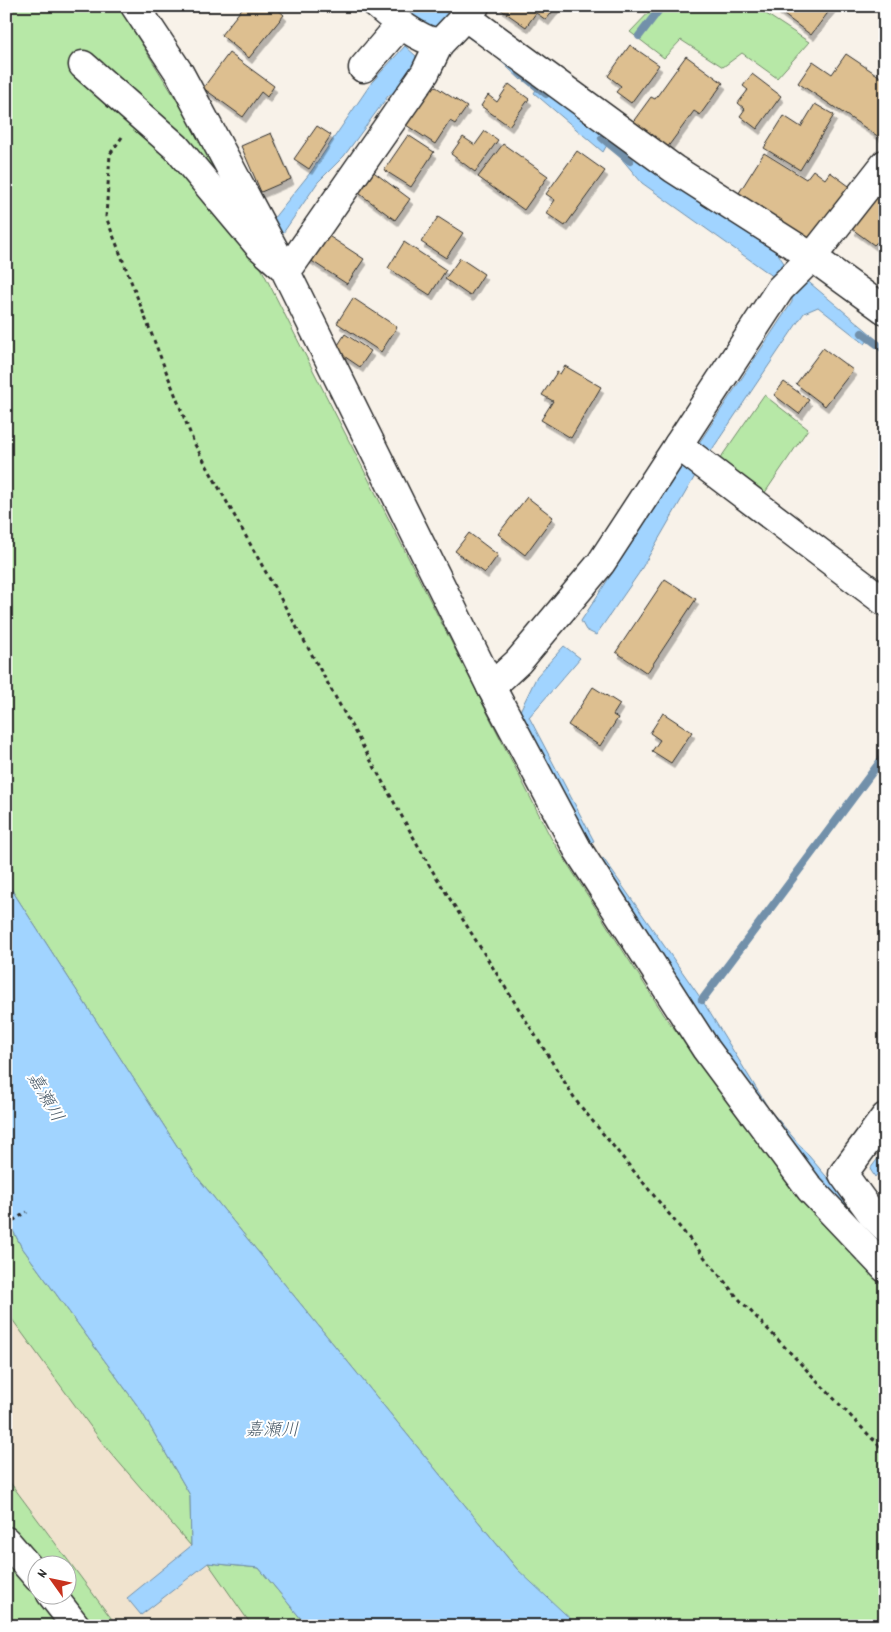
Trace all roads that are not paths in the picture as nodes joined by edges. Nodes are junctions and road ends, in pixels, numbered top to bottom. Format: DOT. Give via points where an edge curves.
graph roads {
  1 [pos="135,6"];
  2 [pos="378,6"];
  3 [pos="400,25"];
  4 [pos="457,26"];
  5 [pos="83,65"];
  6 [pos="363,68"];
  7 [pos="885,164"];
  8 [pos="284,268"];
  9 [pos="797,273"];
  10 [pos="885,310"];
  11 [pos="678,445"];
  12 [pos="885,602"];
  13 [pos="491,686"];
  14 [pos="885,1117"];
  15 [pos="885,1227"];
  16 [pos="885,1268"];
  17 [pos="6,1541"];
  18 [pos="28,1566"];
  19 [pos="59,1604"];
  20 [pos="76,1626"];
  1 -- 8 [label="street" via="180,74"];
  2 -- 3 [label="street"];
  3 -- 4 [label="street" via="423,39"];
  3 -- 6 [label="street"];
  4 -- 8 [label="street" via="292,264"];
  4 -- 9 [label="street" via="674,169"];
  5 -- 8 [label="street" via="176,147 259,246"];
  7 -- 9 [label="street"];
  8 -- 13 [label="street"];
  9 -- 10 [label="street"];
  9 -- 11 [label="street"];
  11 -- 12 [label="street"];
  11 -- 13 [label="street" via="601,563 518,662"];
  13 -- 16 [label="street" via="578,850 706,1049 810,1189"];
  14 -- 15 [label="street" via="843,1174"];
  17 -- 18 [label="street"];
  19 -- 20 [label="street"];
}
